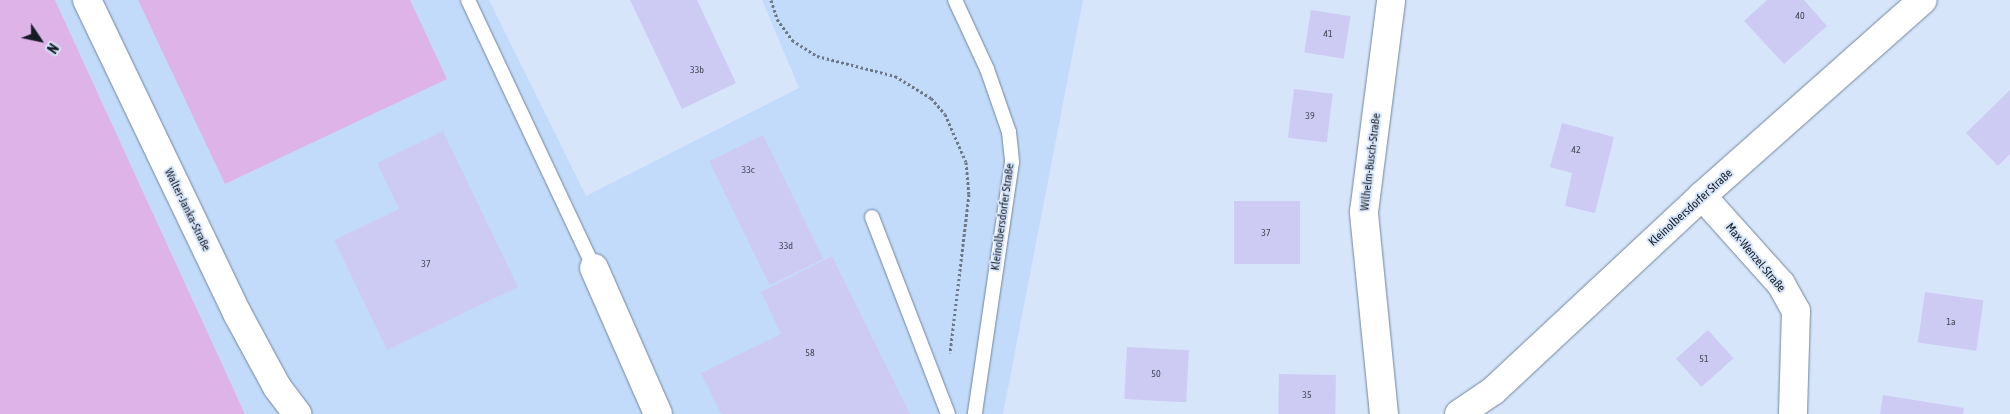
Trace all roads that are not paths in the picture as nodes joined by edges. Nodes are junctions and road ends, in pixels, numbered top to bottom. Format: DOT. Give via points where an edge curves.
graph roads {
  1 [pos="88,0"];
  2 [pos="468,0"];
  3 [pos="955,0"];
  4 [pos="1391,0"];
  5 [pos="1924,0"];
  6 [pos="1702,196"];
  7 [pos="872,217"];
  8 [pos="594,268"];
  9 [pos="945,408"];
  10 [pos="297,414"];
  11 [pos="658,414"];
  12 [pos="975,414"];
  13 [pos="1384,414"];
  14 [pos="1459,414"];
  15 [pos="1793,414"];
  1 -- 10 [label="street, Walter-Janka-Straße" via="237,313 277,387"];
  2 -- 8 [label="lane"];
  3 -- 12 [label="lane, Kleinolbersdorfer Straße" via="987,69 1009,132 1012,162"];
  4 -- 13 [label="street, Wilhelm-Busch-Straße" via="1364,212"];
  5 -- 6 [label="street, Kleinolbersdorfer Straße"];
  6 -- 14 [label="street, Kleinolbersdorfer Straße" via="1493,391"];
  6 -- 15 [label="street, Max-Wenzel-Straße" via="1781,284 1796,311"];
  7 -- 9 [label="lane"];
  8 -- 11 [label="street"];
}
